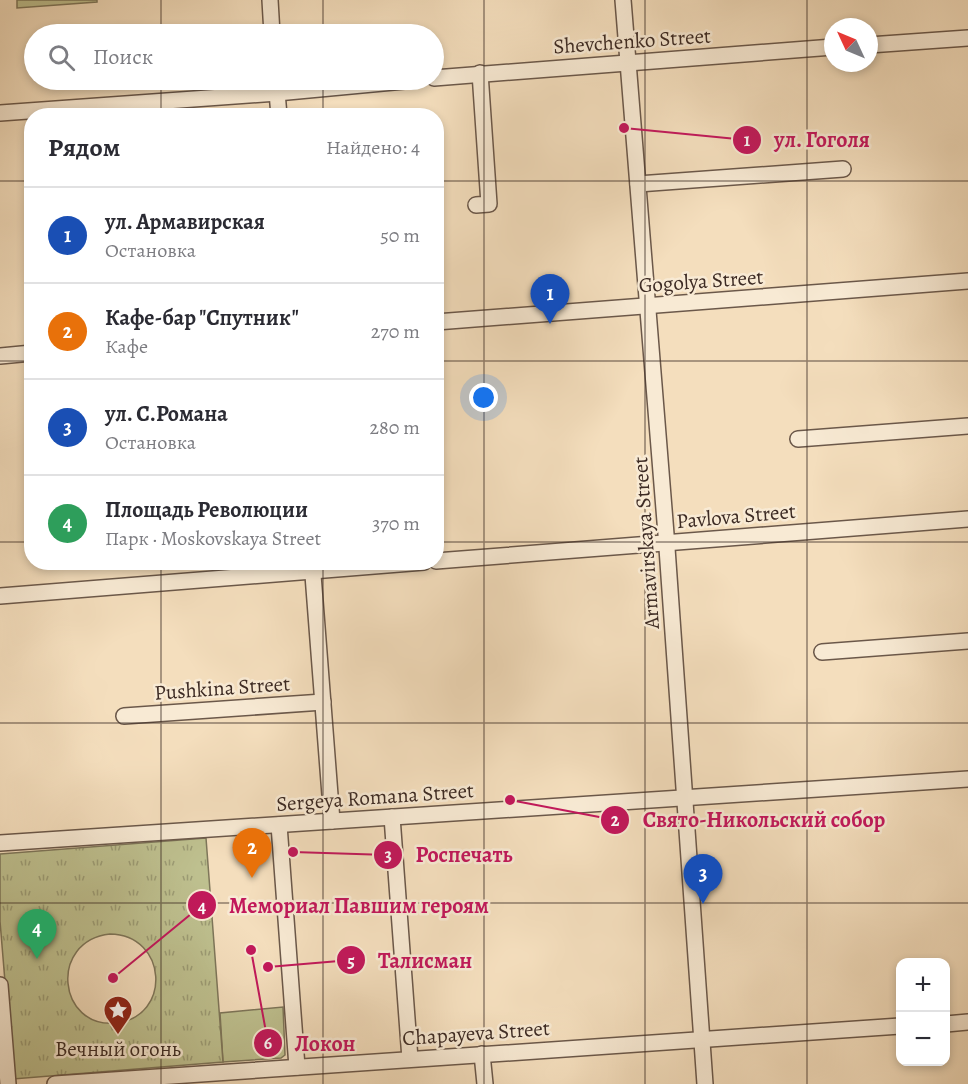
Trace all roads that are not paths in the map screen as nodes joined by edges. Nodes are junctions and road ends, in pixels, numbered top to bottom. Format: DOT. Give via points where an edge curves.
graph roads {
  1 [pos="270,0"];
  2 [pos="623,0"];
  3 [pos="272,24"];
  4 [pos="968,38"];
  5 [pos="878,44"];
  6 [pos="824,48"];
  7 [pos="628,62"];
  8 [pos="480,73"];
  9 [pos="444,77"];
  10 [pos="235,90"];
  11 [pos="276,90"];
  12 [pos="51,108"];
  13 [pos="278,108"];
  14 [pos="24,111"];
  15 [pos="0,113"];
  16 [pos="843,169"];
  17 [pos="638,184"];
  18 [pos="476,205"];
  19 [pos="968,281"];
  20 [pos="648,306"];
  21 [pos="444,321"];
  22 [pos="24,354"];
  23 [pos="0,356"];
  24 [pos="968,426"];
  25 [pos="798,439"];
  26 [pos="968,519"];
  27 [pos="667,543"];
  28 [pos="444,560"];
  29 [pos="281,570"];
  30 [pos="313,570"];
  31 [pos="0,596"];
  32 [pos="968,642"];
  33 [pos="822,652"];
  34 [pos="323,702"];
  35 [pos="124,716"];
  36 [pos="968,779"];
  37 [pos="685,798"];
  38 [pos="392,817"];
  39 [pos="332,821"];
  40 [pos="279,825"];
  41 [pos="0,843"];
  42 [pos="0,985"];
  43 [pos="968,1022"];
  44 [pos="950,1024"];
  45 [pos="896,1026"];
  46 [pos="702,1039"];
  47 [pos="482,1054"];
  48 [pos="410,1059"];
  49 [pos="297,1067"];
  50 [pos="231,1078"];
  51 [pos="8,1084"];
  52 [pos="55,1084"];
  53 [pos="485,1084"];
  54 [pos="705,1084"];
  1 -- 3 [label="street"];
  2 -- 7 [label="street, Armavirskaya Street"];
  4 -- 5 [label="street"];
  6 -- 7 [label="street, Shevchenko Street"];
  7 -- 8 [label="street, Shevchenko Street"];
  7 -- 17 [label="street, Armavirskaya Street"];
  8 -- 9 [label="street, Shevchenko Street"];
  8 -- 18 [label="street" via="489,204"];
  10 -- 12 [label="street"];
  11 -- 13 [label="street"];
  14 -- 15 [label="street"];
  16 -- 17 [label="street"];
  17 -- 20 [label="street, Armavirskaya Street"];
  19 -- 20 [label="street, Gogolya Street"];
  20 -- 21 [label="street, Gogolya Street"];
  20 -- 27 [label="street, Armavirskaya Street"];
  22 -- 23 [label="street"];
  24 -- 25 [label="street"];
  26 -- 27 [label="street, Pavlova Street"];
  27 -- 28 [label="street, Pavlova Street"];
  27 -- 37 [label="street, Armavirskaya Street"];
  29 -- 31 [label="street"];
  30 -- 34 [label="street, Pushkina Street"];
  32 -- 33 [label="street"];
  34 -- 35 [label="street, Pushkina Street"];
  34 -- 39 [label="street, Pushkina Street"];
  36 -- 37 [label="street, Sergeya Romana Street"];
  37 -- 38 [label="street, Sergeya Romana Street"];
  37 -- 46 [label="street, Armavirskaya Street"];
  38 -- 39 [label="street, Sergeya Romana Street"];
  38 -- 48 [label="street"];
  39 -- 40 [label="street, Sergeya Romana Street"];
  40 -- 41 [label="street, Sergeya Romana Street"];
  40 -- 49 [label="street"];
  42 -- 51 [label="street"];
  43 -- 44 [label="street"];
  45 -- 46 [label="street, Chapayeva Street"];
  46 -- 47 [label="street, Chapayeva Street"];
  46 -- 54 [label="street, Armavirskaya Street"];
  47 -- 48 [label="street, Chapayeva Street"];
  47 -- 53 [label="street"];
  48 -- 49 [label="street, Chapayeva Street"];
  49 -- 50 [label="street, Chapayeva Street"];
  50 -- 52 [label="street, Chapayeva Street"];
}
